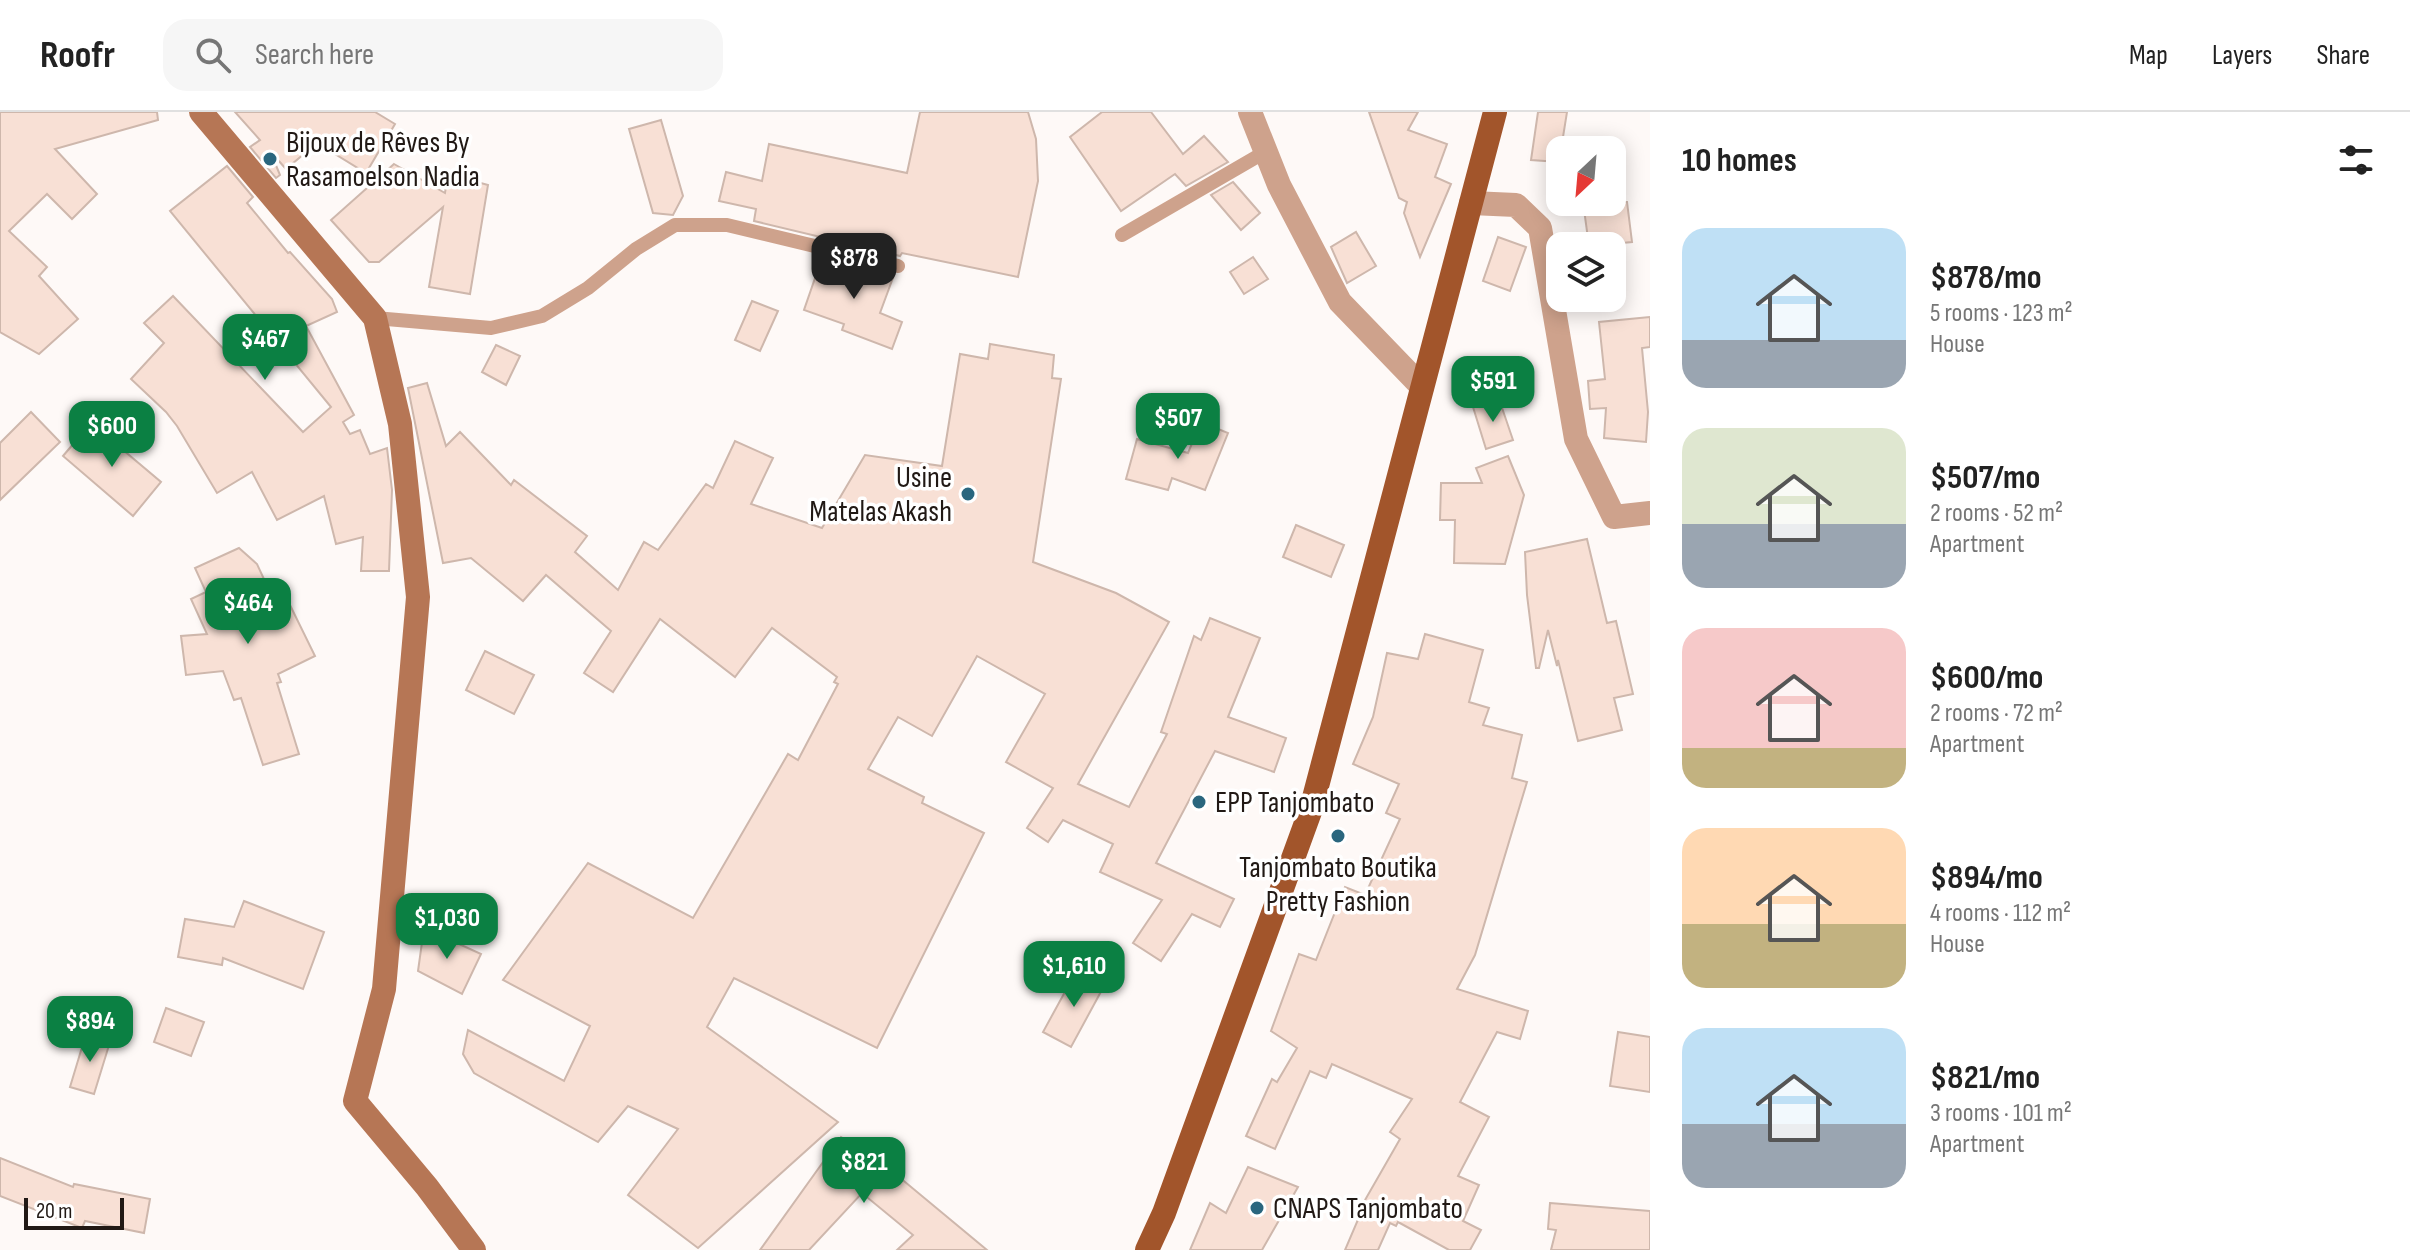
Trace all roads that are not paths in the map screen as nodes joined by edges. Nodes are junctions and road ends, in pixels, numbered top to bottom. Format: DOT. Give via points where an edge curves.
graph roads {
  1 [pos="201,112"];
  2 [pos="1250,112"];
  3 [pos="1495,112"];
  4 [pos="1265,152"];
  5 [pos="1471,203"];
  6 [pos="1122,235"];
  7 [pos="898,266"];
  8 [pos="375,318"];
  9 [pos="1422,387"];
  10 [pos="1650,513"];
  11 [pos="474,1250"];
  12 [pos="1147,1250"];
  1 -- 8 [label="street"];
  2 -- 4 [label="street"];
  3 -- 5 [label="main road"];
  4 -- 6 [label="lane"];
  4 -- 9 [label="street" via="1340,302"];
  5 -- 9 [label="main road"];
  5 -- 10 [label="street" via="1516,205 1540,228 1576,439 1614,517"];
  7 -- 8 [label="lane" via="727,225 675,225 542,316 491,328"];
  8 -- 11 [label="street" via="400,424 418,597 384,989 355,1101"];
  9 -- 12 [label="main road" via="1311,809"];
}
